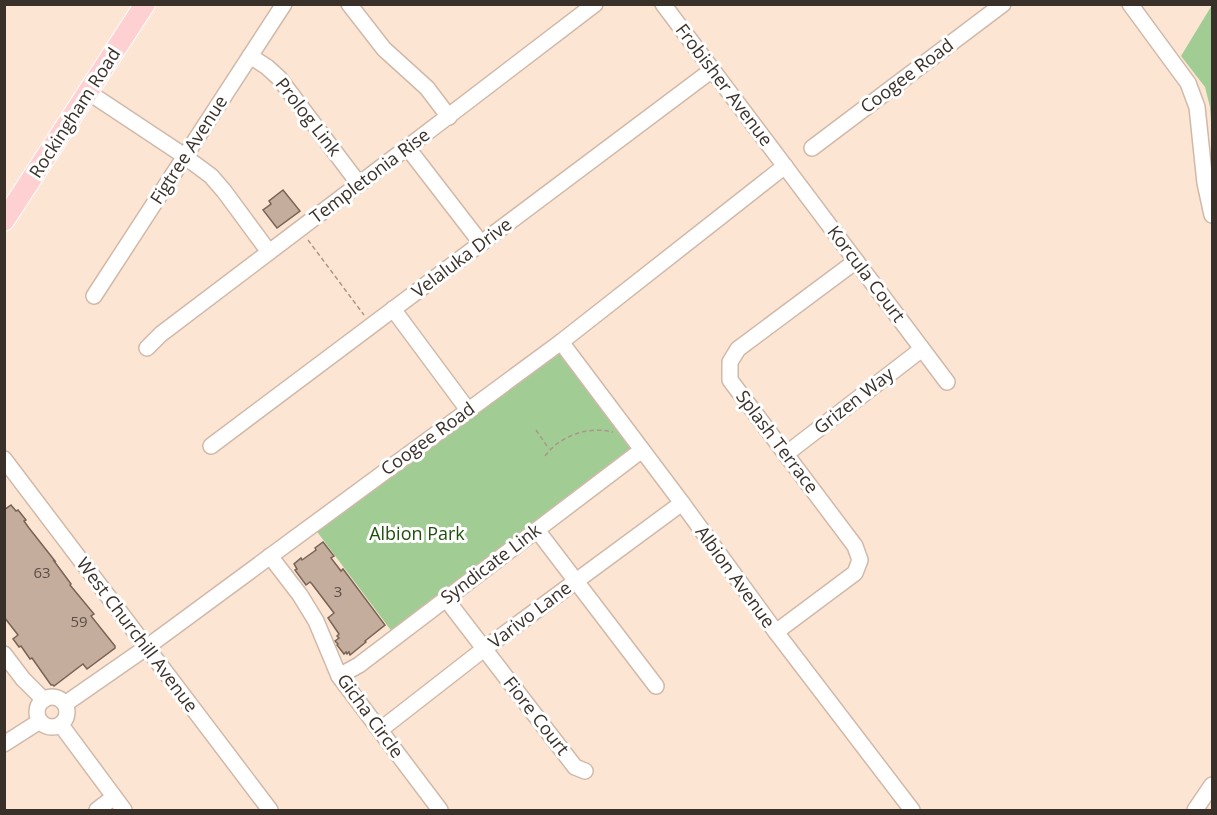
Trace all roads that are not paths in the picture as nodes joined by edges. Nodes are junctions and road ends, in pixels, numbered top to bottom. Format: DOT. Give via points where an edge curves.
graph roads {
  1 [pos="144,4"];
  2 [pos="284,4"];
  3 [pos="349,4"];
  4 [pos="595,4"];
  5 [pos="663,4"];
  6 [pos="1003,4"];
  7 [pos="1130,4"];
  8 [pos="249,56"];
  9 [pos="712,70"];
  10 [pos="88,93"];
  11 [pos="449,117"];
  12 [pos="407,147"];
  13 [pos="812,148"];
  14 [pos="185,156"];
  15 [pos="784,166"];
  16 [pos="359,184"];
  17 [pos="1212,215"];
  18 [pos="4,220"];
  19 [pos="481,243"];
  20 [pos="269,252"];
  21 [pos="856,261"];
  22 [pos="94,296"];
  23 [pos="393,309"];
  24 [pos="561,342"];
  25 [pos="147,348"];
  26 [pos="922,349"];
  27 [pos="947,382"];
  28 [pos="468,410"];
  29 [pos="211,446"];
  30 [pos="642,450"];
  31 [pos="786,454"];
  32 [pos="4,459"];
  33 [pos="682,503"];
  34 [pos="537,530"];
  35 [pos="270,556"];
  36 [pos="576,581"];
  37 [pos="446,599"];
  38 [pos="776,632"];
  39 [pos="147,647"];
  40 [pos="484,649"];
  41 [pos="4,654"];
  42 [pos="339,676"];
  43 [pos="656,686"];
  44 [pos="44,700"];
  45 [pos="65,704"];
  46 [pos="40,721"];
  47 [pos="61,725"];
  48 [pos="380,730"];
  49 [pos="4,744"];
  50 [pos="585,771"];
  51 [pos="1212,785"];
  52 [pos="114,797"];
  53 [pos="97,810"];
  54 [pos="124,810"];
  55 [pos="270,810"];
  56 [pos="440,810"];
  57 [pos="912,810"];
  58 [pos="1195,810"];
  1 -- 10 [label="main road, Rockingham Road"];
  2 -- 8 [label="street, Figtree Avenue"];
  3 -- 11 [label="street"];
  4 -- 11 [label="street, Templetonia Rise"];
  5 -- 9 [label="street, Frobisher Avenue"];
  6 -- 13 [label="street, Coogee Road"];
  7 -- 17 [label="street" via="1188,83 1197,107"];
  8 -- 14 [label="street, Figtree Avenue"];
  8 -- 16 [label="street, Prolog Link" via="279,78"];
  9 -- 15 [label="street, Frobisher Avenue"];
  9 -- 19 [label="street, Velaluka Drive"];
  10 -- 14 [label="street"];
  10 -- 18 [label="main road, Rockingham Road"];
  11 -- 12 [label="street, Templetonia Rise"];
  12 -- 16 [label="street, Templetonia Rise"];
  12 -- 19 [label="street"];
  14 -- 20 [label="street" via="217,183"];
  14 -- 22 [label="street, Figtree Avenue"];
  15 -- 21 [label="street, Korcula Court"];
  15 -- 24 [label="street, Coogee Road"];
  16 -- 20 [label="street, Templetonia Rise"];
  19 -- 23 [label="street, Velaluka Drive"];
  20 -- 25 [label="street, Templetonia Rise"];
  21 -- 26 [label="street, Korcula Court"];
  21 -- 31 [label="street, Splash Terrace" via="738,349 730,362 730,380"];
  23 -- 28 [label="street"];
  23 -- 29 [label="street, Velaluka Drive"];
  24 -- 28 [label="street, Coogee Road"];
  24 -- 30 [label="street, Albion Avenue"];
  26 -- 27 [label="street, Korcula Court"];
  26 -- 31 [label="street, Grizen Way"];
  28 -- 35 [label="street, Coogee Road"];
  30 -- 33 [label="street, Albion Avenue"];
  30 -- 34 [label="street, Syndicate Link"];
  31 -- 38 [label="street, Splash Terrace" via="855,546 860,560 855,573"];
  32 -- 39 [label="street, West Churchill Avenue"];
  33 -- 36 [label="street, Varivo Lane"];
  33 -- 38 [label="street, Albion Avenue"];
  34 -- 36 [label="street"];
  34 -- 37 [label="street, Syndicate Link"];
  35 -- 39 [label="street, Coogee Road"];
  35 -- 42 [label="street, Gicha Circle" via="316,621"];
  36 -- 40 [label="street, Varivo Lane"];
  36 -- 43 [label="street"];
  37 -- 40 [label="street, Fiore Court"];
  37 -- 42 [label="street, Syndicate Link"];
  38 -- 57 [label="street, Albion Avenue"];
  39 -- 45 [label="street, Coogee Road"];
  39 -- 55 [label="street, West Churchill Avenue"];
  40 -- 48 [label="street, Varivo Lane"];
  40 -- 50 [label="street, Fiore Court" via="575,766"];
  41 -- 44 [label="street"];
  42 -- 48 [label="street, Gicha Circle"];
  44 -- 45 [label="street" via="56,697"];
  44 -- 46 [label="street" via="37,709"];
  45 -- 47 [label="street" via="67,717"];
  46 -- 47 [label="street" via="50,728"];
  46 -- 49 [label="street"];
  47 -- 52 [label="street"];
  48 -- 56 [label="street, Gicha Circle"];
  51 -- 58 [label="street"];
  52 -- 53 [label="street"];
  52 -- 54 [label="street"];
}
